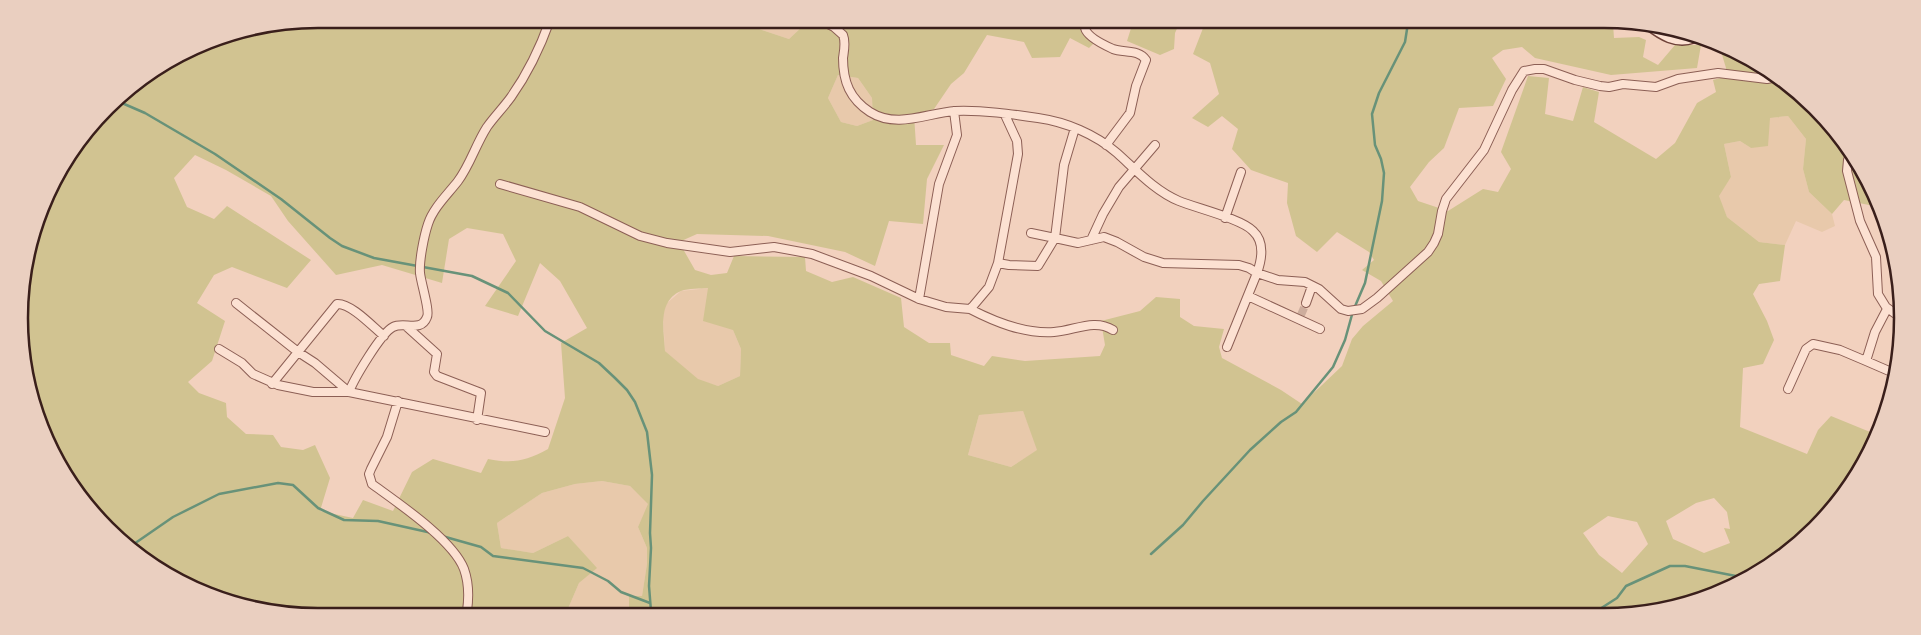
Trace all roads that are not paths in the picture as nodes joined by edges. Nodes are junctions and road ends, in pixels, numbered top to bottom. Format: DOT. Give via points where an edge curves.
graph roads {
  1 [pos="547,28"];
  2 [pos="835,28"];
  3 [pos="1085,28"];
  4 [pos="1662,33"];
  5 [pos="1685,39"];
  6 [pos="1769,79"];
  7 [pos="954,111"];
  8 [pos="1004,115"];
  9 [pos="1075,128"];
  10 [pos="1106,145"];
  11 [pos="1155,145"];
  12 [pos="1848,161"];
  13 [pos="1134,170"];
  14 [pos="1241,172"];
  15 [pos="500,184"];
  16 [pos="1225,218"];
  17 [pos="1031,234"];
  18 [pos="1055,238"];
  19 [pos="1091,240"];
  20 [pos="998,263"];
  21 [pos="1257,273"];
  22 [pos="1312,286"];
  23 [pos="1248,296"];
  24 [pos="919,299"];
  25 [pos="236,303"];
  26 [pos="1306,303"];
  27 [pos="970,308"];
  28 [pos="1887,309"];
  29 [pos="1894,314"];
  30 [pos="406,326"];
  31 [pos="1320,329"];
  32 [pos="1113,330"];
  33 [pos="384,336"];
  34 [pos="1227,347"];
  35 [pos="219,349"];
  36 [pos="298,352"];
  37 [pos="1866,361"];
  38 [pos="1889,371"];
  39 [pos="272,384"];
  40 [pos="1788,389"];
  41 [pos="349,392"];
  42 [pos="398,401"];
  43 [pos="477,420"];
  44 [pos="545,432"];
  45 [pos="467,608"];
  1 -- 30 [label="street" via="527,72 487,128 459,180 445,195 428,223 420,267 428,315 421,324"];
  2 -- 7 [label="street" via="843,36 844,74 848,89 855,100 872,113 896,120"];
  3 -- 10 [label="street" via="1090,35 1114,49 1134,52 1146,60 1130,113"];
  4 -- 5 [label="street"];
  6 -- 22 [label="street" via="1718,73 1678,79 1656,87 1622,84 1609,87 1544,70 1524,71 1484,150 1446,199 1438,234 1428,252 1362,309 1340,309"];
  7 -- 8 [label="street"];
  7 -- 24 [label="street" via="958,136 939,184"];
  8 -- 9 [label="street" via="1061,122"];
  8 -- 20 [label="street" via="1017,140 1018,154"];
  9 -- 10 [label="street"];
  9 -- 18 [label="street" via="1064,165"];
  10 -- 13 [label="street"];
  11 -- 13 [label="street"];
  12 -- 28 [label="street" via="1847,171 1860,221 1876,257 1878,294"];
  13 -- 16 [label="street" via="1178,201"];
  13 -- 19 [label="street" via="1114,194"];
  14 -- 16 [label="street"];
  15 -- 24 [label="street" via="580,207 640,236 667,243 730,252 774,246 812,254"];
  16 -- 21 [label="street" via="1253,230 1258,238 1262,254"];
  17 -- 18 [label="street"];
  18 -- 19 [label="street" via="1078,243"];
  18 -- 20 [label="street" via="1038,266"];
  19 -- 21 [label="street" via="1108,238 1163,263 1232,264"];
  20 -- 27 [label="street" via="989,286"];
  21 -- 22 [label="street"];
  21 -- 23 [label="street"];
  22 -- 26 [label="street"];
  23 -- 31 [label="street"];
  23 -- 34 [label="street"];
  24 -- 27 [label="street" via="946,307"];
  25 -- 36 [label="street"];
  27 -- 32 [label="street" via="1004,325 1025,330 1054,332 1100,325"];
  28 -- 29 [label="street"];
  28 -- 37 [label="street" via="1875,332"];
  30 -- 33 [label="street" via="393,326"];
  30 -- 43 [label="street" via="437,354 435,374 481,393"];
  33 -- 36 [label="street" via="351,309 338,303"];
  33 -- 41 [label="street"];
  35 -- 39 [label="street"];
  36 -- 39 [label="street"];
  36 -- 41 [label="street"];
  37 -- 38 [label="street"];
  37 -- 40 [label="street" via="1840,350 1812,344 1806,349"];
  39 -- 41 [label="street" via="313,392"];
  41 -- 42 [label="street"];
  42 -- 43 [label="street"];
  42 -- 45 [label="street" via="387,437 371,469 372,484 432,529 453,552 468,585"];
  43 -- 44 [label="street"];
}
